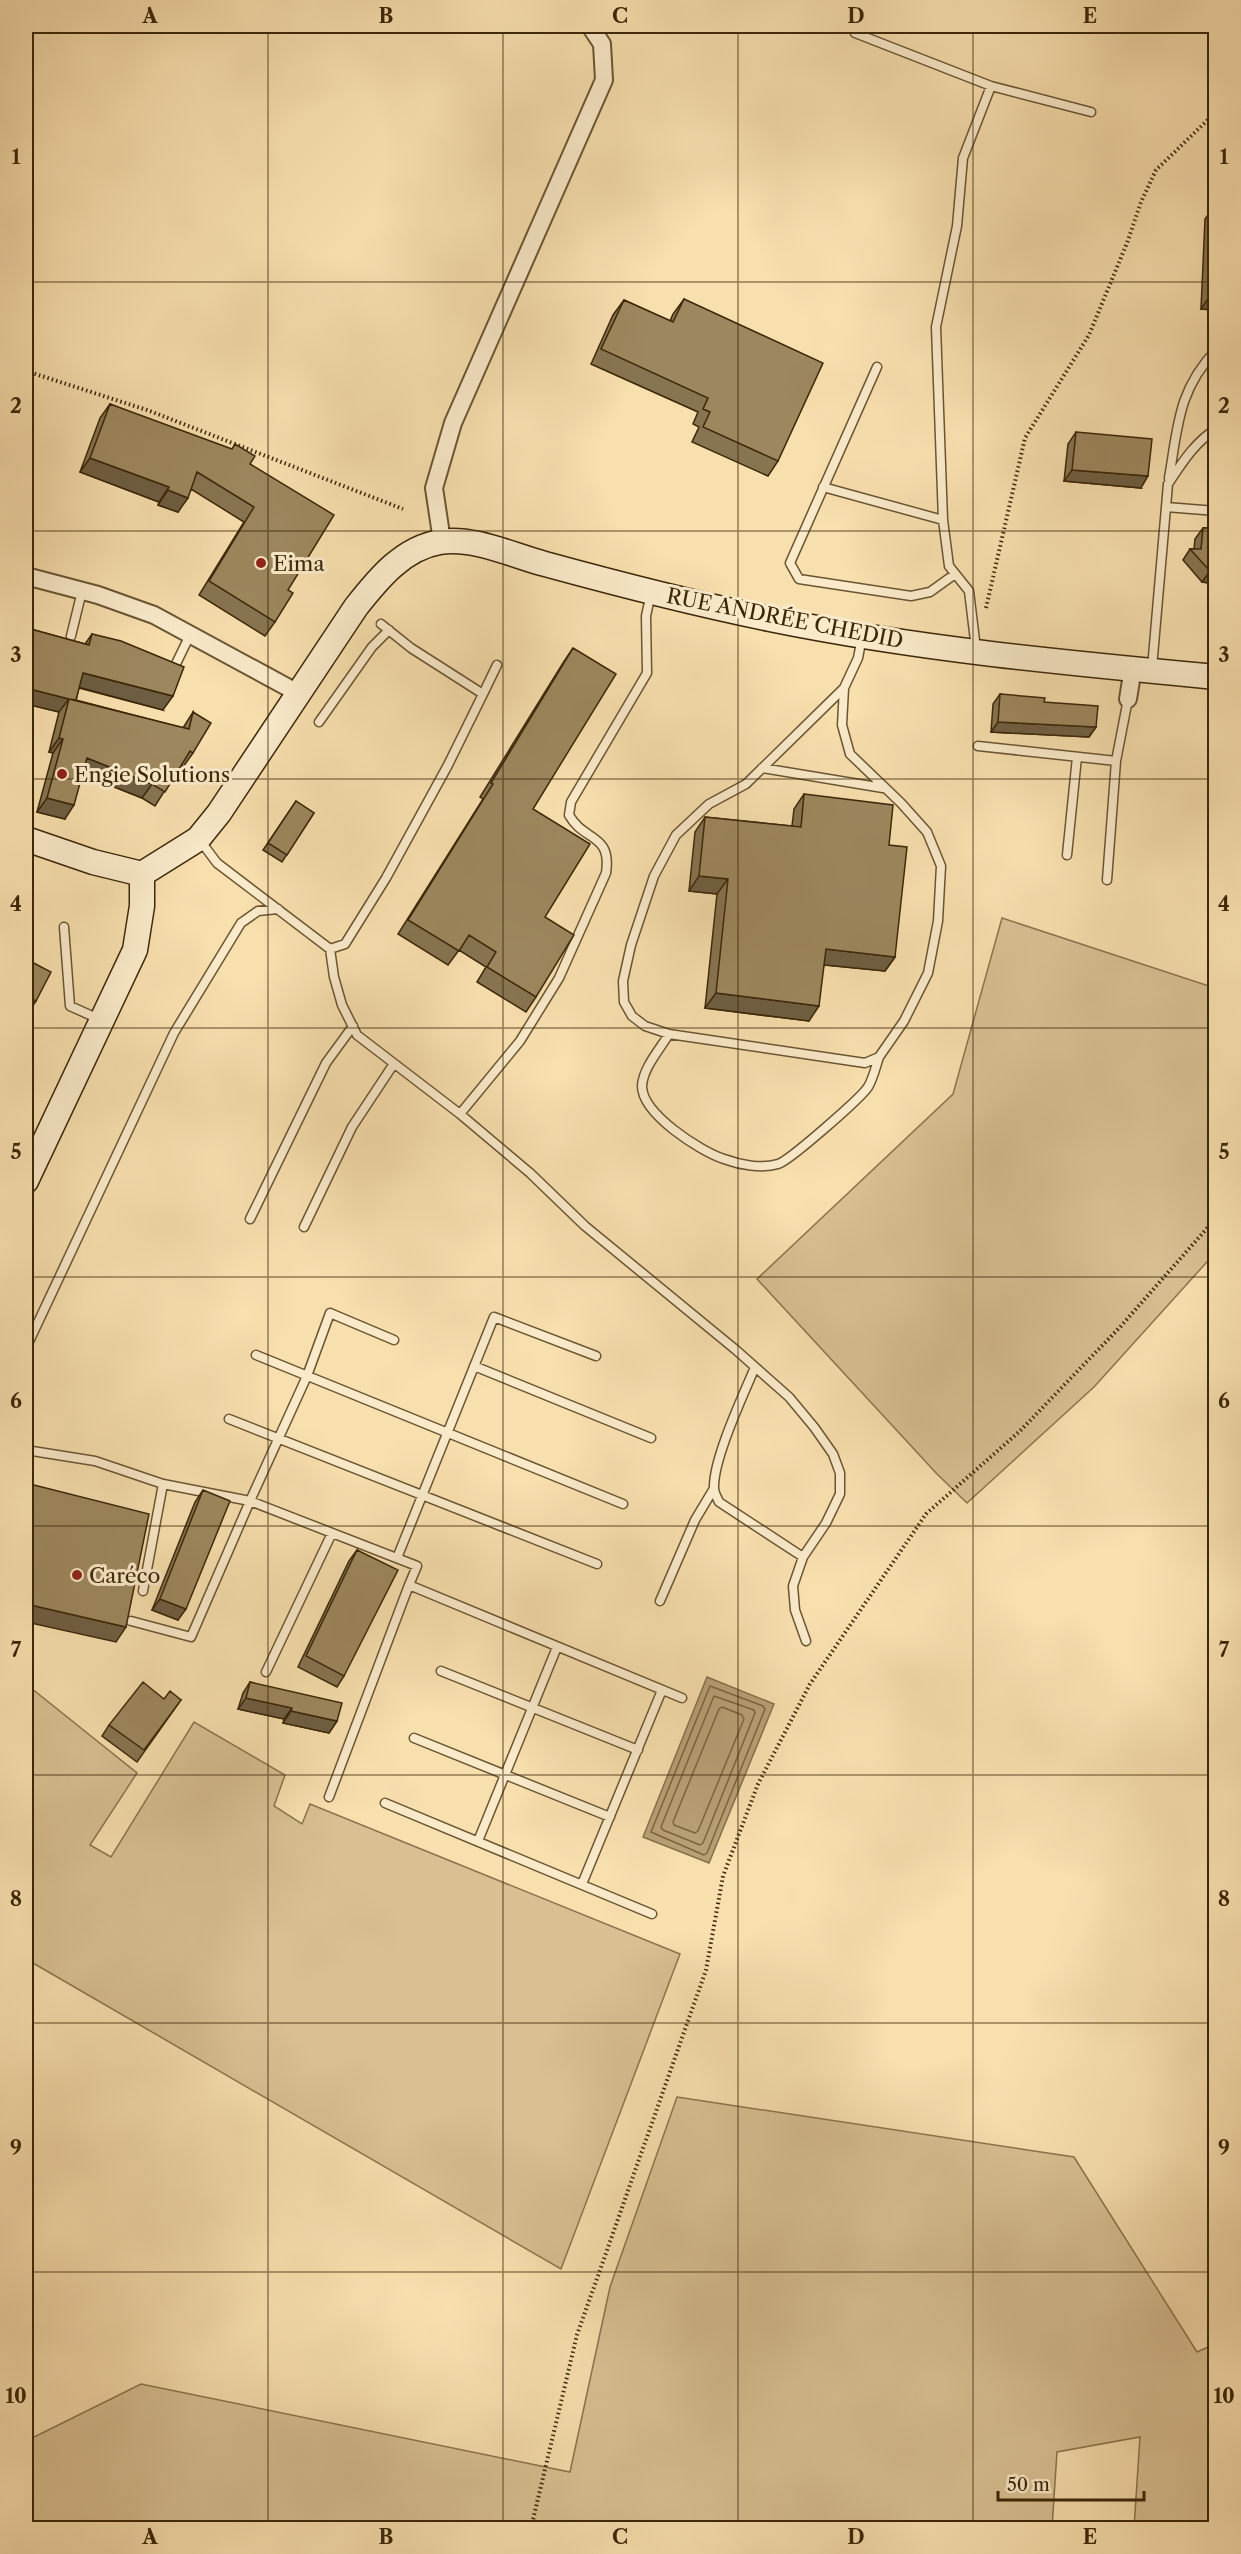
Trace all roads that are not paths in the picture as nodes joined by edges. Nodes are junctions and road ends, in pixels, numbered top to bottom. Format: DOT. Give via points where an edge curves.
graph roads {
  1 [pos="590,26"];
  2 [pos="855,33"];
  3 [pos="991,86"];
  4 [pos="1092,112"];
  5 [pos="1215,350"];
  6 [pos="877,367"];
  7 [pos="1215,429"];
  8 [pos="1168,484"];
  9 [pos="823,488"];
  10 [pos="1166,507"];
  11 [pos="1215,511"];
  12 [pos="943,520"];
  13 [pos="442,541"];
  14 [pos="956,574"];
  15 [pos="26,576"];
  16 [pos="651,590"];
  17 [pos="82,591"];
  18 [pos="381,624"];
  19 [pos="389,630"];
  20 [pos="190,635"];
  21 [pos="71,636"];
  22 [pos="862,637"];
  23 [pos="976,652"];
  24 [pos="497,665"];
  25 [pos="1142,669"];
  26 [pos="173,670"];
  27 [pos="1215,677"];
  28 [pos="844,688"];
  29 [pos="298,693"];
  30 [pos="483,694"];
  31 [pos="1128,699"];
  32 [pos="320,722"];
  33 [pos="978,746"];
  34 [pos="1077,757"];
  35 [pos="1116,761"];
  36 [pos="762,768"];
  37 [pos="884,788"];
  38 [pos="26,839"];
  39 [pos="198,839"];
  40 [pos="1066,855"];
  41 [pos="142,874"];
  42 [pos="1107,880"];
  43 [pos="278,909"];
  44 [pos="64,927"];
  45 [pos="330,949"];
  46 [pos="102,1021"];
  47 [pos="353,1026"];
  48 [pos="669,1034"];
  49 [pos="879,1057"];
  50 [pos="393,1065"];
  51 [pos="460,1114"];
  52 [pos="26,1181"];
  53 [pos="250,1219"];
  54 [pos="304,1227"];
  55 [pos="394,1340"];
  56 [pos="26,1348"];
  57 [pos="255,1356"];
  58 [pos="596,1356"];
  59 [pos="474,1366"];
  60 [pos="755,1367"];
  61 [pos="307,1376"];
  62 [pos="229,1419"];
  63 [pos="448,1432"];
  64 [pos="651,1438"];
  65 [pos="278,1439"];
  66 [pos="26,1450"];
  67 [pos="163,1484"];
  68 [pos="713,1490"];
  69 [pos="422,1497"];
  70 [pos="250,1501"];
  71 [pos="623,1504"];
  72 [pos="332,1533"];
  73 [pos="803,1557"];
  74 [pos="397,1558"];
  75 [pos="597,1564"];
  76 [pos="409,1585"];
  77 [pos="143,1591"];
  78 [pos="660,1601"];
  79 [pos="131,1622"];
  80 [pos="806,1641"];
  81 [pos="557,1647"];
  82 [pos="441,1671"];
  83 [pos="266,1672"];
  84 [pos="662,1690"];
  85 [pos="682,1698"];
  86 [pos="532,1708"];
  87 [pos="414,1738"];
  88 [pos="638,1750"];
  89 [pos="505,1775"];
  90 [pos="329,1797"];
  91 [pos="385,1803"];
  92 [pos="610,1817"];
  93 [pos="478,1841"];
  94 [pos="582,1884"];
  95 [pos="652,1914"];
  1 -- 13 [label="street" via="602,44 604,80 453,423 434,488"];
  2 -- 3 [label="lane"];
  3 -- 4 [label="lane"];
  3 -- 12 [label="lane" via="963,158 957,226 936,327"];
  5 -- 8 [label="lane" via="1181,404"];
  6 -- 9 [label="lane"];
  7 -- 8 [label="lane" via="1184,458"];
  8 -- 10 [label="lane"];
  9 -- 12 [label="lane"];
  9 -- 14 [label="lane" via="790,562 799,579 911,596 930,592"];
  10 -- 11 [label="lane"];
  10 -- 25 [label="lane"];
  12 -- 14 [label="lane" via="949,566"];
  13 -- 16 [label="street, RUE ANDRÉE CHEDID" via="488,545 544,564"];
  13 -- 29 [label="street" via="414,549 378,579"];
  14 -- 23 [label="lane" via="969,591"];
  15 -- 17 [label="street"];
  16 -- 22 [label="street, RUE ANDRÉE CHEDID"];
  16 -- 51 [label="lane" via="646,616 647,673 571,802 569,815 574,825 603,847 608,857 606,873 559,978 520,1041"];
  17 -- 20 [label="street" via="154,615"];
  17 -- 21 [label="lane"];
  18 -- 19 [label="lane"];
  19 -- 30 [label="lane"];
  19 -- 32 [label="lane" via="372,647"];
  20 -- 26 [label="lane"];
  20 -- 29 [label="street"];
  22 -- 23 [label="street, RUE ANDRÉE CHEDID"];
  22 -- 28 [label="lane" via="858,658"];
  23 -- 25 [label="street, RUE ANDRÉE CHEDID"];
  24 -- 30 [label="lane"];
  25 -- 27 [label="street, RUE ANDRÉE CHEDID"];
  25 -- 31 [label="street"];
  28 -- 36 [label="lane"];
  28 -- 37 [label="lane" via="842,726 850,754"];
  29 -- 39 [label="street"];
  30 -- 45 [label="lane" via="386,878 345,944"];
  31 -- 35 [label="lane"];
  33 -- 34 [label="lane"];
  34 -- 35 [label="lane"];
  34 -- 40 [label="lane"];
  35 -- 42 [label="lane"];
  36 -- 37 [label="lane"];
  36 -- 48 [label="lane" via="746,784 709,804 676,835 654,876 631,945 623,981 624,1002 632,1016 645,1026"];
  37 -- 49 [label="lane" via="927,832 941,866 938,921 928,972 904,1021"];
  38 -- 41 [label="street"];
  39 -- 41 [label="street"];
  39 -- 43 [label="lane" via="217,863"];
  41 -- 46 [label="street" via="135,950"];
  43 -- 45 [label="lane"];
  43 -- 56 [label="lane" via="258,911 242,923 174,1033"];
  44 -- 46 [label="lane" via="70,1006"];
  45 -- 47 [label="lane" via="342,1005"];
  46 -- 52 [label="street"];
  47 -- 50 [label="lane" via="357,1035"];
  47 -- 53 [label="lane" via="326,1064"];
  48 -- 49 [label="lane" via="865,1063"];
  48 -- 49 [label="lane" via="648,1067 642,1085 652,1111 676,1131 723,1159 755,1166 779,1164 795,1155 868,1087"];
  50 -- 51 [label="lane"];
  50 -- 54 [label="lane" via="352,1127"];
  51 -- 60 [label="lane" via="585,1226"];
  55 -- 61 [label="lane" via="330,1313"];
  57 -- 61 [label="lane"];
  58 -- 59 [label="lane" via="494,1317"];
  59 -- 63 [label="lane"];
  59 -- 64 [label="lane"];
  60 -- 68 [label="lane" via="733,1421"];
  60 -- 73 [label="lane" via="789,1397 814,1427 833,1454 840,1473 840,1494"];
  61 -- 63 [label="lane"];
  61 -- 65 [label="lane"];
  62 -- 65 [label="lane"];
  63 -- 69 [label="lane"];
  63 -- 71 [label="lane"];
  65 -- 69 [label="lane"];
  65 -- 70 [label="lane"];
  66 -- 67 [label="lane" via="95,1461"];
  67 -- 70 [label="lane"];
  67 -- 77 [label="lane"];
  68 -- 73 [label="lane" via="719,1502"];
  68 -- 78 [label="lane" via="695,1520"];
  69 -- 74 [label="lane"];
  69 -- 75 [label="lane"];
  70 -- 72 [label="lane"];
  70 -- 79 [label="lane" via="191,1637"];
  72 -- 74 [label="lane"];
  72 -- 83 [label="lane"];
  73 -- 80 [label="lane" via="793,1586 795,1610"];
  74 -- 76 [label="lane" via="417,1566"];
  76 -- 81 [label="lane"];
  76 -- 90 [label="lane"];
  81 -- 84 [label="lane"];
  81 -- 86 [label="lane"];
  82 -- 86 [label="lane"];
  84 -- 85 [label="lane"];
  84 -- 88 [label="lane"];
  86 -- 88 [label="lane"];
  86 -- 89 [label="lane"];
  87 -- 89 [label="lane"];
  88 -- 92 [label="lane"];
  89 -- 92 [label="lane"];
  89 -- 93 [label="lane"];
  91 -- 93 [label="lane"];
  92 -- 94 [label="lane"];
  93 -- 94 [label="lane"];
  94 -- 95 [label="lane"];
}
